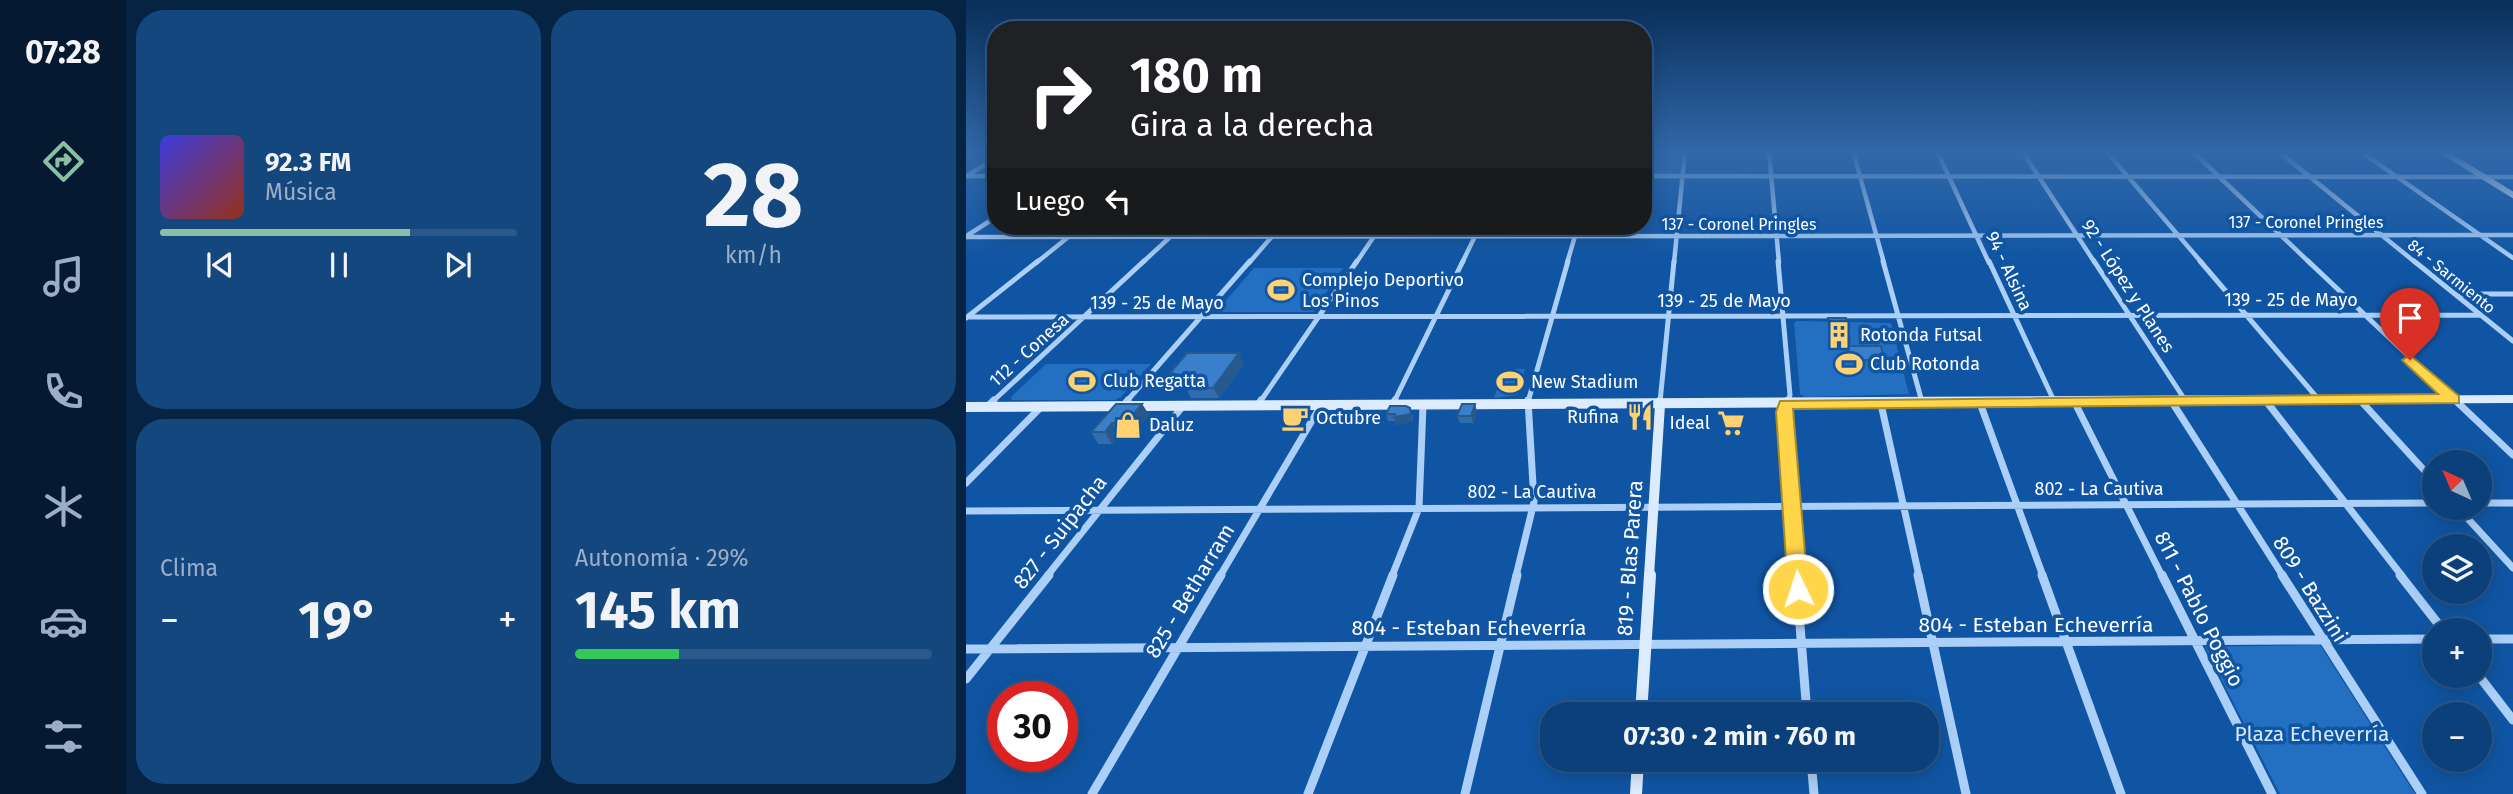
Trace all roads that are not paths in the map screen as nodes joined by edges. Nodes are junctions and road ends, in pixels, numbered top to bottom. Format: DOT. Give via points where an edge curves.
graph roads {
  1 [pos="1681,188"];
  2 [pos="1771,188"];
  3 [pos="1863,188"];
  4 [pos="1954,188"];
  5 [pos="2047,188"];
  6 [pos="2137,188"];
  7 [pos="2229,188"];
  8 [pos="2324,188"];
  9 [pos="2413,188"];
  10 [pos="987,223"];
  11 [pos="2277,234"];
  12 [pos="2513,234"];
  13 [pos="1070,235"];
  14 [pos="2178,235"];
  15 [pos="2381,235"];
  16 [pos="2480,235"];
  17 [pos="1170,236"];
  18 [pos="1776,236"];
  19 [pos="1876,236"];
  20 [pos="1978,236"];
  21 [pos="2078,236"];
  22 [pos="966,237"];
  23 [pos="1067,237"];
  24 [pos="1271,237"];
  25 [pos="1373,237"];
  26 [pos="1475,237"];
  27 [pos="1575,237"];
  28 [pos="1675,237"];
  29 [pos="2513,258"];
  30 [pos="2455,294"];
  31 [pos="2513,294"];
  32 [pos="2245,313"];
  33 [pos="2361,313"];
  34 [pos="1783,315"];
  35 [pos="2014,315"];
  36 [pos="2130,315"];
  37 [pos="1320,316"];
  38 [pos="1436,316"];
  39 [pos="1553,316"];
  40 [pos="1667,316"];
  41 [pos="1899,316"];
  42 [pos="2481,316"];
  43 [pos="1086,317"];
  44 [pos="1201,317"];
  45 [pos="966,318"];
  46 [pos="2513,341"];
  47 [pos="2453,399"];
  48 [pos="2513,399"];
  49 [pos="2319,400"];
  50 [pos="2360,400"];
  51 [pos="2266,401"];
  52 [pos="2075,402"];
  53 [pos="2172,402"];
  54 [pos="2186,402"];
  55 [pos="1922,403"];
  56 [pos="1980,403"];
  57 [pos="2054,403"];
  58 [pos="1786,404"];
  59 [pos="1881,404"];
  60 [pos="1423,405"];
  61 [pos="1527,405"];
  62 [pos="1660,405"];
  63 [pos="1392,406"];
  64 [pos="966,407"];
  65 [pos="987,407"];
  66 [pos="1041,407"];
  67 [pos="1123,407"];
  68 [pos="1182,407"];
  69 [pos="1256,407"];
  70 [pos="1320,407"];
  71 [pos="2513,456"];
  72 [pos="2422,468"];
  73 [pos="966,483"];
  74 [pos="2422,503"];
  75 [pos="2492,503"];
  76 [pos="2513,503"];
  77 [pos="2236,504"];
  78 [pos="2346,504"];
  79 [pos="2018,505"];
  80 [pos="2127,505"];
  81 [pos="1792,506"];
  82 [pos="1533,507"];
  83 [pos="1905,507"];
  84 [pos="1419,508"];
  85 [pos="1655,508"];
  86 [pos="1259,509"];
  87 [pos="1098,510"];
  88 [pos="966,511"];
  89 [pos="2469,520"];
  90 [pos="2513,568"];
  91 [pos="2434,618"];
  92 [pos="2422,639"];
  93 [pos="2492,639"];
  94 [pos="2513,639"];
  95 [pos="2195,641"];
  96 [pos="2066,642"];
  97 [pos="2323,642"];
  98 [pos="1934,643"];
  99 [pos="1802,644"];
  100 [pos="1646,645"];
  101 [pos="1502,646"];
  102 [pos="1176,647"];
  103 [pos="1366,647"];
  104 [pos="966,649"];
  105 [pos="989,649"];
  106 [pos="966,679"];
  107 [pos="2488,688"];
  108 [pos="1642,702"];
  109 [pos="1806,702"];
  110 [pos="2513,720"];
  111 [pos="1637,772"];
  112 [pos="1812,772"];
  113 [pos="1092,794"];
  114 [pos="1308,794"];
  115 [pos="1465,794"];
  116 [pos="1636,794"];
  117 [pos="1814,794"];
  118 [pos="1966,794"];
  119 [pos="2121,794"];
  120 [pos="2272,794"];
  121 [pos="2421,794"];
  1 -- 28 [label="street"];
  2 -- 18 [label="street"];
  3 -- 19 [label="street"];
  4 -- 20 [label="street, 94 - Alsina"];
  5 -- 21 [label="street, 92 - López y Planes"];
  6 -- 14 [label="street"];
  7 -- 11 [label="street"];
  8 -- 15 [label="street, 84 - Sarmiento"];
  9 -- 16 [label="street"];
  10 -- 22 [label="street"];
  11 -- 14 [label="street, 137 - Coronel Pringles"];
  11 -- 15 [label="street, 137 - Coronel Pringles"];
  11 -- 33 [label="street"];
  12 -- 16 [label="street, 137 - Coronel Pringles"];
  13 -- 23 [label="street"];
  14 -- 21 [label="street, 137 - Coronel Pringles"];
  14 -- 32 [label="street"];
  15 -- 16 [label="street, 137 - Coronel Pringles"];
  15 -- 30 [label="street, 84 - Sarmiento"];
  16 -- 29 [label="street"];
  17 -- 23 [label="street, 137 - Coronel Pringles"];
  17 -- 24 [label="street, 137 - Coronel Pringles"];
  17 -- 43 [label="street, 112 - Conesa"];
  18 -- 19 [label="street, 137 - Coronel Pringles"];
  18 -- 28 [label="street, 137 - Coronel Pringles"];
  18 -- 34 [label="street"];
  19 -- 20 [label="street, 137 - Coronel Pringles"];
  19 -- 41 [label="street"];
  20 -- 21 [label="street, 137 - Coronel Pringles"];
  20 -- 35 [label="street, 94 - Alsina"];
  21 -- 36 [label="street, 92 - López y Planes"];
  22 -- 23 [label="street, 137 - Coronel Pringles"];
  23 -- 45 [label="street"];
  24 -- 25 [label="street, 137 - Coronel Pringles"];
  24 -- 44 [label="street"];
  25 -- 26 [label="street, 137 - Coronel Pringles"];
  25 -- 37 [label="street"];
  26 -- 27 [label="street, 137 - Coronel Pringles"];
  26 -- 38 [label="street"];
  27 -- 28 [label="street, 137 - Coronel Pringles"];
  27 -- 39 [label="street"];
  28 -- 40 [label="street"];
  30 -- 31 [label="street"];
  30 -- 42 [label="street, 84 - Sarmiento"];
  32 -- 33 [label="street, 139 - 25 de Mayo"];
  32 -- 36 [label="street, 139 - 25 de Mayo"];
  32 -- 49 [label="street"];
  33 -- 42 [label="street, 139 - 25 de Mayo"];
  33 -- 47 [label="street"];
  34 -- 40 [label="street, 139 - 25 de Mayo"];
  34 -- 41 [label="street, 139 - 25 de Mayo"];
  34 -- 58 [label="street" via="1790,395"];
  35 -- 36 [label="street, 139 - 25 de Mayo"];
  35 -- 41 [label="street, 139 - 25 de Mayo"];
  35 -- 57 [label="street, 94 - Alsina"];
  36 -- 54 [label="street, 92 - López y Planes"];
  37 -- 38 [label="street, 139 - 25 de Mayo"];
  37 -- 44 [label="street, 139 - 25 de Mayo"];
  37 -- 69 [label="street"];
  38 -- 39 [label="street, 139 - 25 de Mayo"];
  38 -- 63 [label="street"];
  39 -- 40 [label="street, 139 - 25 de Mayo"];
  39 -- 61 [label="street"];
  40 -- 62 [label="street"];
  41 -- 55 [label="street"];
  42 -- 46 [label="street, 84 - Sarmiento"];
  43 -- 44 [label="street, 139 - 25 de Mayo"];
  43 -- 45 [label="street, 139 - 25 de Mayo"];
  43 -- 65 [label="street, 112 - Conesa"];
  44 -- 67 [label="street"];
  47 -- 48 [label="main road"];
  47 -- 50 [label="main road"];
  47 -- 71 [label="street"];
  49 -- 50 [label="main road"];
  49 -- 51 [label="main road"];
  50 -- 72 [label="street"];
  51 -- 54 [label="main road"];
  51 -- 78 [label="street"];
  52 -- 53 [label="main road"];
  52 -- 57 [label="main road"];
  52 -- 80 [label="street, 811 - Pablo Poggio"];
  53 -- 54 [label="main road"];
  53 -- 77 [label="street, 809 - Bazzini"];
  55 -- 56 [label="main road"];
  55 -- 59 [label="main road"];
  56 -- 57 [label="main road"];
  56 -- 79 [label="street"];
  58 -- 59 [label="main road"];
  58 -- 62 [label="main road"];
  58 -- 81 [label="street"];
  59 -- 83 [label="street"];
  60 -- 61 [label="main road"];
  60 -- 63 [label="main road"];
  60 -- 84 [label="street"];
  61 -- 62 [label="main road"];
  61 -- 82 [label="street"];
  62 -- 85 [label="main road, 819 - Blas Parera"];
  63 -- 70 [label="main road"];
  64 -- 65 [label="main road"];
  65 -- 66 [label="main road"];
  66 -- 67 [label="main road"];
  66 -- 73 [label="street"];
  67 -- 68 [label="main road"];
  68 -- 69 [label="main road"];
  68 -- 87 [label="street, 827 - Suipacha"];
  69 -- 70 [label="main road"];
  70 -- 86 [label="street, 825 - Betharram"];
  74 -- 78 [label="street, 802 - La Cautiva"];
  75 -- 76 [label="street"];
  77 -- 78 [label="street, 802 - La Cautiva"];
  77 -- 80 [label="street, 802 - La Cautiva"];
  77 -- 97 [label="street, 809 - Bazzini"];
  78 -- 91 [label="street"];
  79 -- 80 [label="street, 802 - La Cautiva"];
  79 -- 83 [label="street, 802 - La Cautiva"];
  79 -- 96 [label="street"];
  80 -- 95 [label="street, 811 - Pablo Poggio"];
  81 -- 83 [label="street, 802 - La Cautiva"];
  81 -- 85 [label="street, 802 - La Cautiva"];
  81 -- 99 [label="street"];
  82 -- 84 [label="street, 802 - La Cautiva"];
  82 -- 85 [label="street, 802 - La Cautiva"];
  82 -- 101 [label="street"];
  83 -- 98 [label="street"];
  84 -- 86 [label="street, 802 - La Cautiva"];
  84 -- 103 [label="street"];
  85 -- 100 [label="main road, 819 - Blas Parera"];
  86 -- 87 [label="street, 802 - La Cautiva"];
  86 -- 102 [label="street, 825 - Betharram"];
  87 -- 88 [label="street, 802 - La Cautiva"];
  87 -- 105 [label="street, 827 - Suipacha"];
  89 -- 90 [label="street"];
  92 -- 97 [label="street, 804 - Esteban Echeverría"];
  93 -- 94 [label="street"];
  95 -- 96 [label="street, 804 - Esteban Echeverría"];
  95 -- 97 [label="street, 804 - Esteban Echeverría"];
  95 -- 120 [label="street, 811 - Pablo Poggio"];
  96 -- 98 [label="street, 804 - Esteban Echeverría"];
  96 -- 119 [label="street"];
  97 -- 121 [label="street, 809 - Bazzini"];
  98 -- 99 [label="street, 804 - Esteban Echeverría"];
  98 -- 118 [label="street"];
  99 -- 100 [label="street, 804 - Esteban Echeverría"];
  99 -- 109 [label="street"];
  100 -- 101 [label="street, 804 - Esteban Echeverría"];
  100 -- 108 [label="main road, 819 - Blas Parera"];
  101 -- 103 [label="street, 804 - Esteban Echeverría"];
  101 -- 115 [label="street"];
  102 -- 103 [label="street, 804 - Esteban Echeverría"];
  102 -- 105 [label="street, 804 - Esteban Echeverría"];
  102 -- 113 [label="street, 825 - Betharram"];
  103 -- 114 [label="street"];
  104 -- 105 [label="street, 804 - Esteban Echeverría"];
  105 -- 106 [label="street, 827 - Suipacha"];
  107 -- 110 [label="street"];
  111 -- 116 [label="main road"];
  112 -- 117 [label="street"];
}
